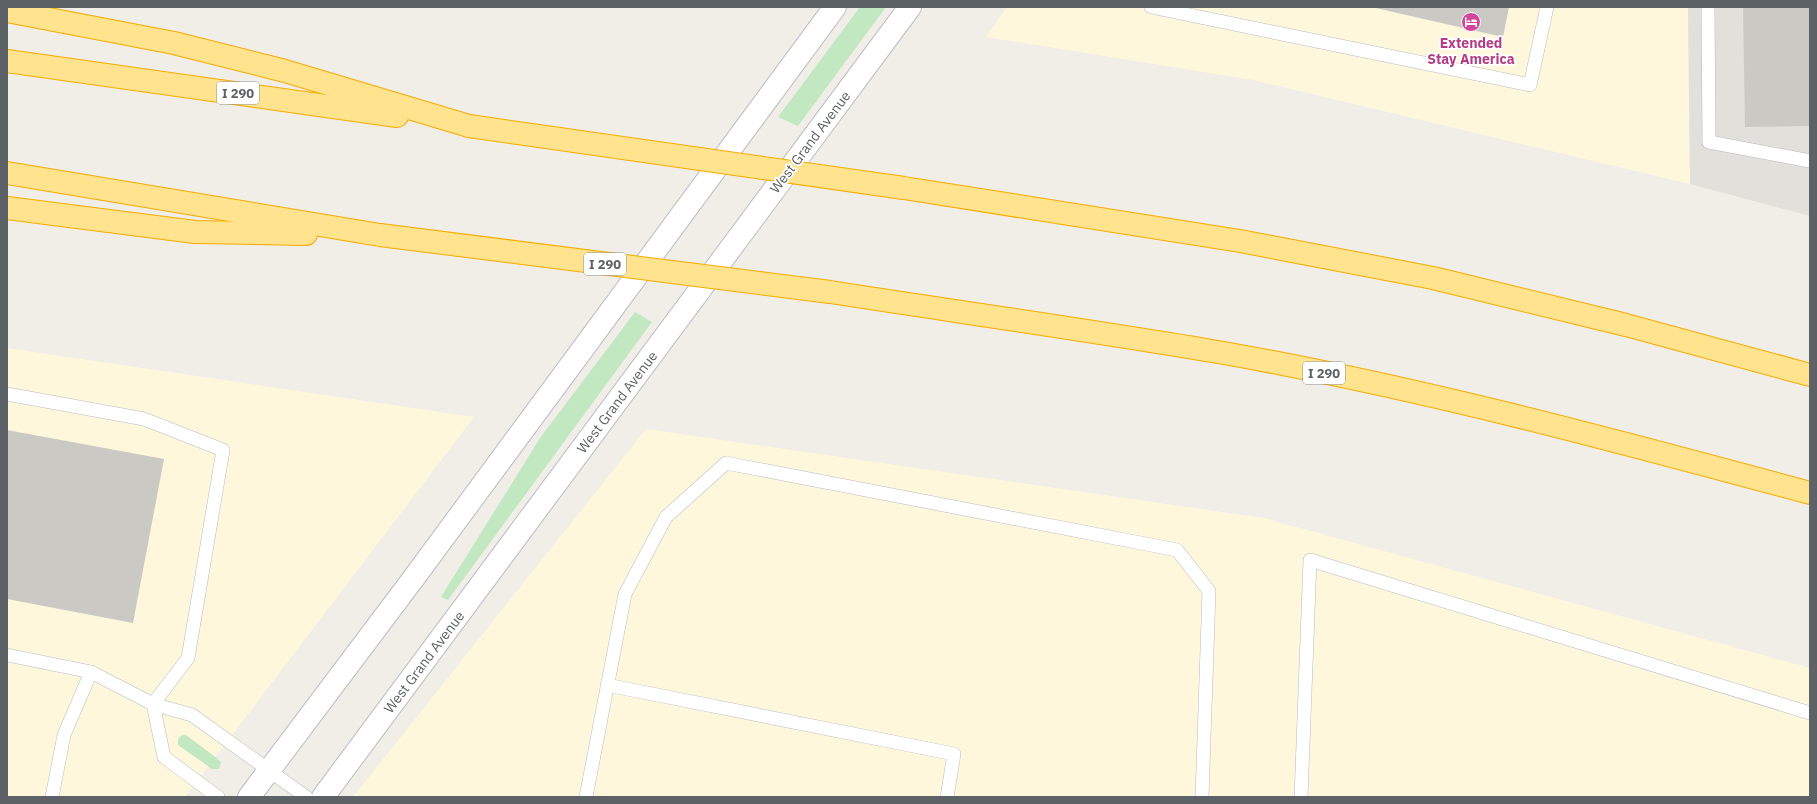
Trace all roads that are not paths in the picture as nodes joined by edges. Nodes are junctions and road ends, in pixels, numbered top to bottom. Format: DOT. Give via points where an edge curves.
graph roads {
  1 [pos="835,7"];
  2 [pos="910,7"];
  3 [pos="1151,7"];
  4 [pos="1547,7"];
  5 [pos="1708,7"];
  6 [pos="7,11"];
  7 [pos="7,61"];
  8 [pos="469,126"];
  9 [pos="1810,161"];
  10 [pos="7,173"];
  11 [pos="7,208"];
  12 [pos="380,235"];
  13 [pos="1810,376"];
  14 [pos="7,394"];
  15 [pos="1810,493"];
  16 [pos="7,655"];
  17 [pos="91,672"];
  18 [pos="607,685"];
  19 [pos="153,704"];
  20 [pos="1810,713"];
  21 [pos="269,770"];
  22 [pos="52,797"];
  23 [pos="218,797"];
  24 [pos="249,797"];
  25 [pos="306,797"];
  26 [pos="323,797"];
  27 [pos="586,797"];
  28 [pos="947,797"];
  29 [pos="1202,797"];
  30 [pos="1301,797"];
  1 -- 21 [label="main road"];
  2 -- 26 [label="main road, West Grand Avenue"];
  3 -- 4 [label="lane" via="1530,85"];
  5 -- 9 [label="lane" via="1709,142"];
  6 -- 8 [label="highway" via="174,43 285,71"];
  7 -- 8 [label="highway, I 290"];
  8 -- 13 [label="highway, I 290, bridge" via="904,188 1240,241 1433,278 1626,325"];
  10 -- 12 [label="highway, I 290"];
  11 -- 12 [label="highway" via="195,232"];
  12 -- 15 [label="highway, I 290, bridge" via="830,292 1219,352 1399,388 1572,429"];
  14 -- 19 [label="lane" via="144,419 223,450 188,658"];
  16 -- 17 [label="lane"];
  17 -- 19 [label="lane"];
  17 -- 22 [label="lane" via="64,735"];
  18 -- 27 [label="lane"];
  18 -- 28 [label="lane" via="954,754"];
  18 -- 29 [label="lane" via="625,594 666,517 726,462 1177,550 1209,591"];
  19 -- 21 [label="lane" via="192,715"];
  19 -- 23 [label="lane" via="164,757"];
  20 -- 30 [label="lane" via="1310,560"];
  21 -- 24 [label="main road"];
  21 -- 25 [label="lane"];
}
